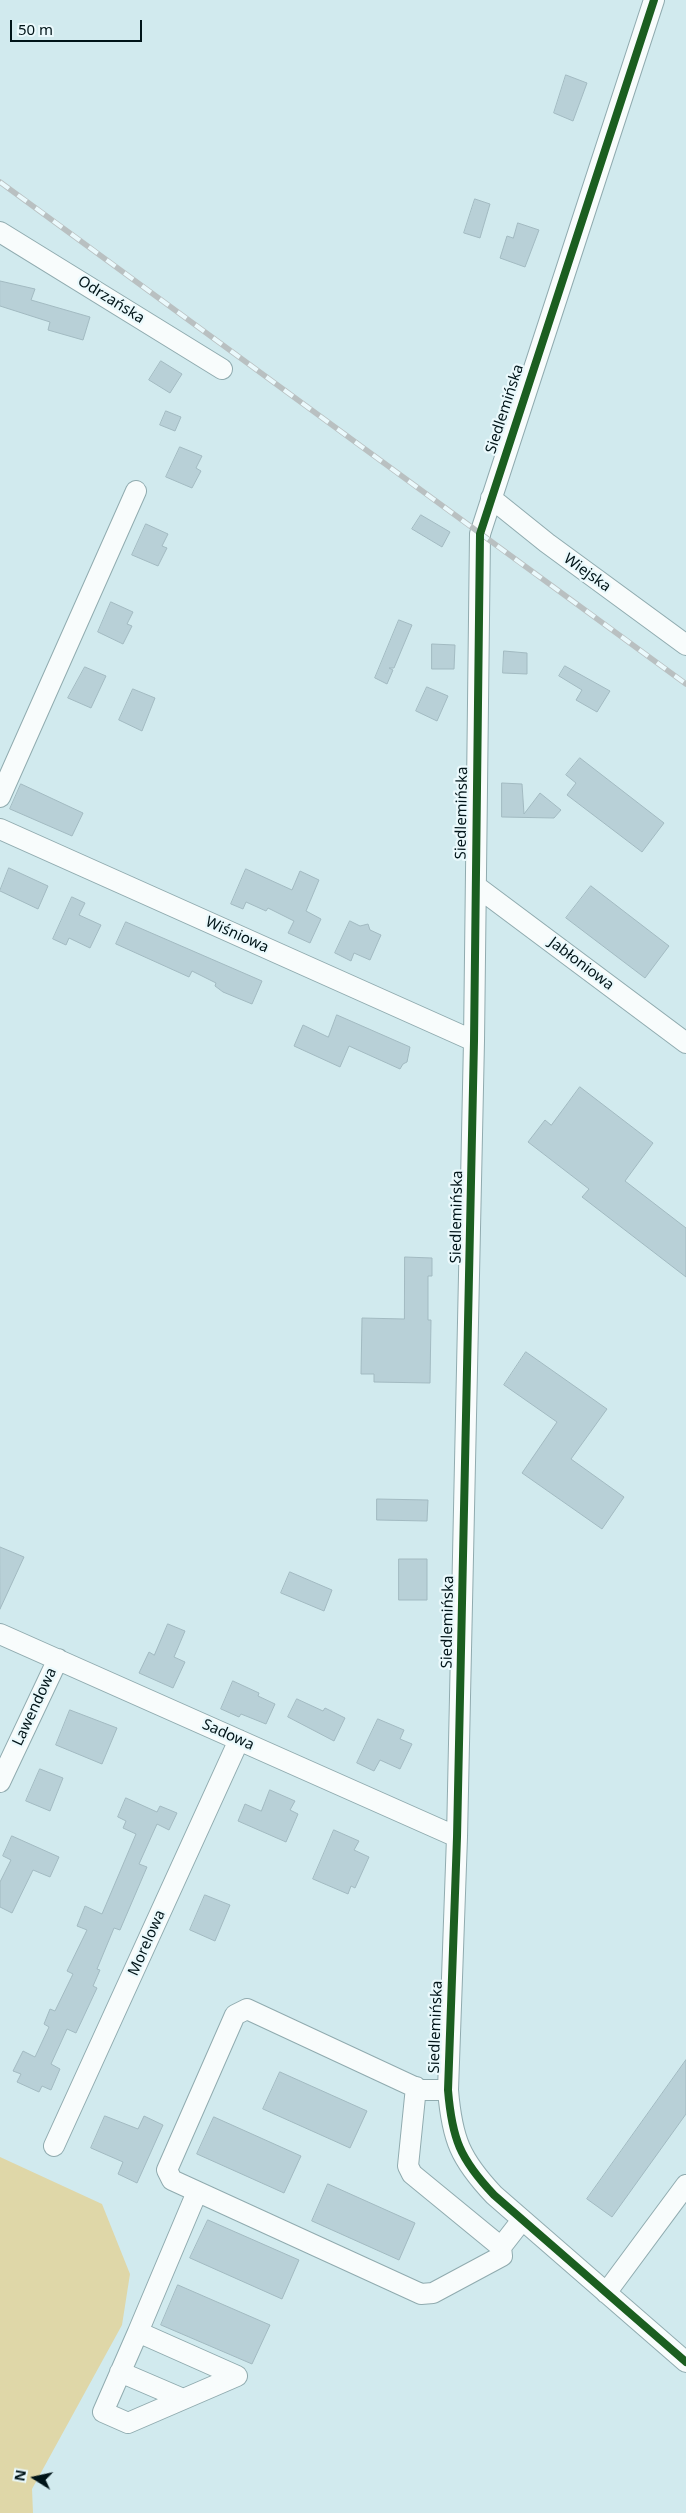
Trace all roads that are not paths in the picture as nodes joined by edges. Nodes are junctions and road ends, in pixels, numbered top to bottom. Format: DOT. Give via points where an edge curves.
graph roads {
  1 [pos="654,0"];
  2 [pos="0,232"];
  3 [pos="222,369"];
  4 [pos="136,490"];
  5 [pos="490,498"];
  6 [pos="686,645"];
  7 [pos="0,797"];
  8 [pos="0,829"];
  9 [pos="476,886"];
  10 [pos="474,1041"];
  11 [pos="686,1043"];
  12 [pos="0,1634"];
  13 [pos="58,1659"];
  14 [pos="239,1740"];
  15 [pos="0,1782"];
  16 [pos="457,1836"];
  17 [pos="416,2087"];
  18 [pos="448,2090"];
  19 [pos="54,2146"];
  20 [pos="686,2185"];
  21 [pos="197,2192"];
  22 [pos="522,2220"];
  23 [pos="501,2247"];
  24 [pos="606,2293"];
  25 [pos="138,2332"];
  26 [pos="686,2362"];
  27 [pos="120,2372"];
  28 [pos="183,2399"];
  1 -- 5 [label="street, Siedlemińska"];
  2 -- 3 [label="street, Odrzańska"];
  4 -- 7 [label="street"];
  5 -- 6 [label="street, Wiejska"];
  5 -- 9 [label="street, Siedlemińska" via="478,552"];
  8 -- 10 [label="street, Wiśniowa"];
  9 -- 10 [label="street, Siedlemińska"];
  9 -- 11 [label="street, Jabłoniowa"];
  10 -- 16 [label="street, Siedlemińska"];
  12 -- 13 [label="street, Sadowa"];
  13 -- 14 [label="street, Sadowa"];
  13 -- 15 [label="street, Lawendowa"];
  14 -- 16 [label="street, Sadowa"];
  14 -- 19 [label="street, Morelowa"];
  16 -- 18 [label="street, Siedlemińska"];
  17 -- 18 [label="street" via="421,2090"];
  17 -- 21 [label="street" via="247,2009 235,2015 168,2170 172,2180"];
  17 -- 23 [label="street" via="408,2166 412,2174"];
  18 -- 22 [label="street, Siedlemińska" via="451,2124 460,2150 474,2173"];
  20 -- 24 [label="street"];
  21 -- 23 [label="street" via="421,2294 433,2293 502,2256"];
  21 -- 25 [label="street"];
  22 -- 23 [label="street"];
  22 -- 24 [label="street, Siedlemińska"];
  24 -- 26 [label="street, Siedlemińska"];
  25 -- 27 [label="street"];
  25 -- 28 [label="street" via="237,2376"];
  27 -- 28 [label="street"];
  27 -- 28 [label="street" via="104,2412 128,2423"];
}
